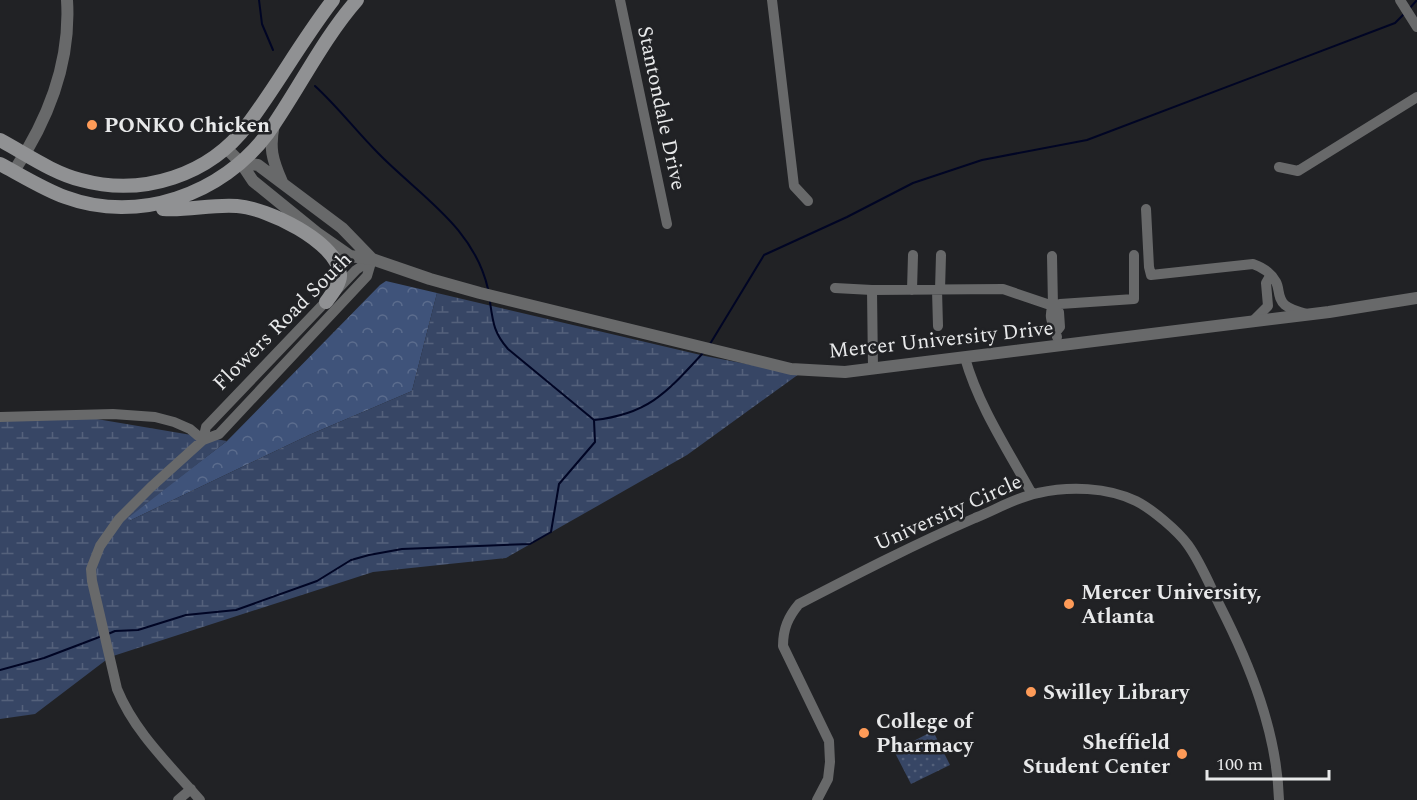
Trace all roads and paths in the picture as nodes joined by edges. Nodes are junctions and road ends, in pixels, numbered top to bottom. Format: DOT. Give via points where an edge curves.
graph roads {
  1 [pos="67,0"];
  2 [pos="333,0"];
  3 [pos="357,0"];
  4 [pos="620,0"];
  5 [pos="772,0"];
  6 [pos="1404,7"];
  7 [pos="1417,27"];
  8 [pos="1417,96"];
  9 [pos="274,122"];
  10 [pos="0,140"];
  11 [pos="226,148"];
  12 [pos="25,154"];
  13 [pos="241,163"];
  14 [pos="0,164"];
  15 [pos="1279,167"];
  16 [pos="14,171"];
  17 [pos="282,183"];
  18 [pos="808,201"];
  19 [pos="146,206"];
  20 [pos="1146,210"];
  21 [pos="667,224"];
  22 [pos="913,255"];
  23 [pos="941,255"];
  24 [pos="1134,255"];
  25 [pos="1053,256"];
  26 [pos="372,259"];
  27 [pos="1270,276"];
  28 [pos="835,288"];
  29 [pos="872,290"];
  30 [pos="912,290"];
  31 [pos="938,290"];
  32 [pos="1280,298"];
  33 [pos="1417,298"];
  34 [pos="1268,299"];
  35 [pos="326,302"];
  36 [pos="1053,306"];
  37 [pos="1308,314"];
  38 [pos="1253,321"];
  39 [pos="938,326"];
  40 [pos="1059,346"];
  41 [pos="965,358"];
  42 [pos="873,369"];
  43 [pos="0,417"];
  44 [pos="203,440"];
  45 [pos="1032,494"];
  46 [pos="190,789"];
  47 [pos="178,800"];
  48 [pos="200,800"];
  49 [pos="817,800"];
  50 [pos="1279,800"];
  1 -- 12 [label="street" via="67,40 60,77"];
  2 -- 11 [label="main road" via="247,125"];
  3 -- 9 [label="main road"];
  4 -- 21 [label="street, Stantondale Drive"];
  5 -- 18 [label="street" via="794,186"];
  6 -- 7 [label="street"];
  8 -- 15 [label="street" via="1298,171"];
  9 -- 13 [label="main road"];
  9 -- 17 [label="street" via="271,153"];
  10 -- 12 [label="main road"];
  11 -- 12 [label="main road" via="183,175 126,187 80,180"];
  11 -- 13 [label="street, Mercer University Drive"];
  12 -- 16 [label="street"];
  13 -- 17 [label="street, Mercer University Drive" via="258,164"];
  13 -- 19 [label="main road" via="208,186 178,199"];
  13 -- 26 [label="street, Mercer University Drive" via="253,181 328,241 350,256"];
  14 -- 16 [label="main road"];
  16 -- 19 [label="main road" via="64,197 116,208"];
  17 -- 26 [label="street, Mercer University Drive" via="342,228"];
  19 -- 35 [label="main road" via="166,210 213,204 240,206 277,217 305,233 335,258 340,280"];
  20 -- 27 [label="street" via="1151,275 1253,264 1264,268"];
  22 -- 30 [label="street"];
  23 -- 31 [label="street"];
  24 -- 36 [label="street" via="1134,299"];
  25 -- 36 [label="street"];
  26 -- 35 [label="street, Flowers Road South"];
  26 -- 42 [label="street, Mercer University Drive" via="480,293 791,369"];
  26 -- 44 [label="street, Flowers Road South" via="368,274 219,434"];
  27 -- 32 [label="street"];
  27 -- 34 [label="street" via="1266,283"];
  28 -- 29 [label="street"];
  29 -- 30 [label="street"];
  29 -- 42 [label="street"];
  30 -- 31 [label="street"];
  31 -- 36 [label="street" via="1003,289"];
  31 -- 39 [label="street"];
  32 -- 34 [label="street"];
  32 -- 37 [label="street" via="1293,310"];
  33 -- 37 [label="street, Mercer University Drive"];
  34 -- 38 [label="street" via="1268,306"];
  35 -- 44 [label="street, Flowers Road South" via="206,427"];
  36 -- 40 [label="street" via="1052,327"];
  37 -- 38 [label="street, Mercer University Drive"];
  38 -- 40 [label="street, Mercer University Drive"];
  40 -- 41 [label="street, Mercer University Drive"];
  41 -- 42 [label="street, Mercer University Drive"];
  41 -- 45 [label="street" via="988,415"];
  43 -- 44 [label="street" via="155,417 190,429"];
  44 -- 46 [label="street, Flowers Road South" via="119,519 100,546 92,569 115,681 124,705 140,731"];
  45 -- 49 [label="street, University Circle" via="931,538 799,604 792,612 783,633 783,646 829,741 828,779"];
  45 -- 50 [label="street, University Circle" via="1090,489 1136,501 1188,545 1235,634 1258,693 1271,743"];
  46 -- 47 [label="street"];
  46 -- 48 [label="street, Flowers Road South"];
}
